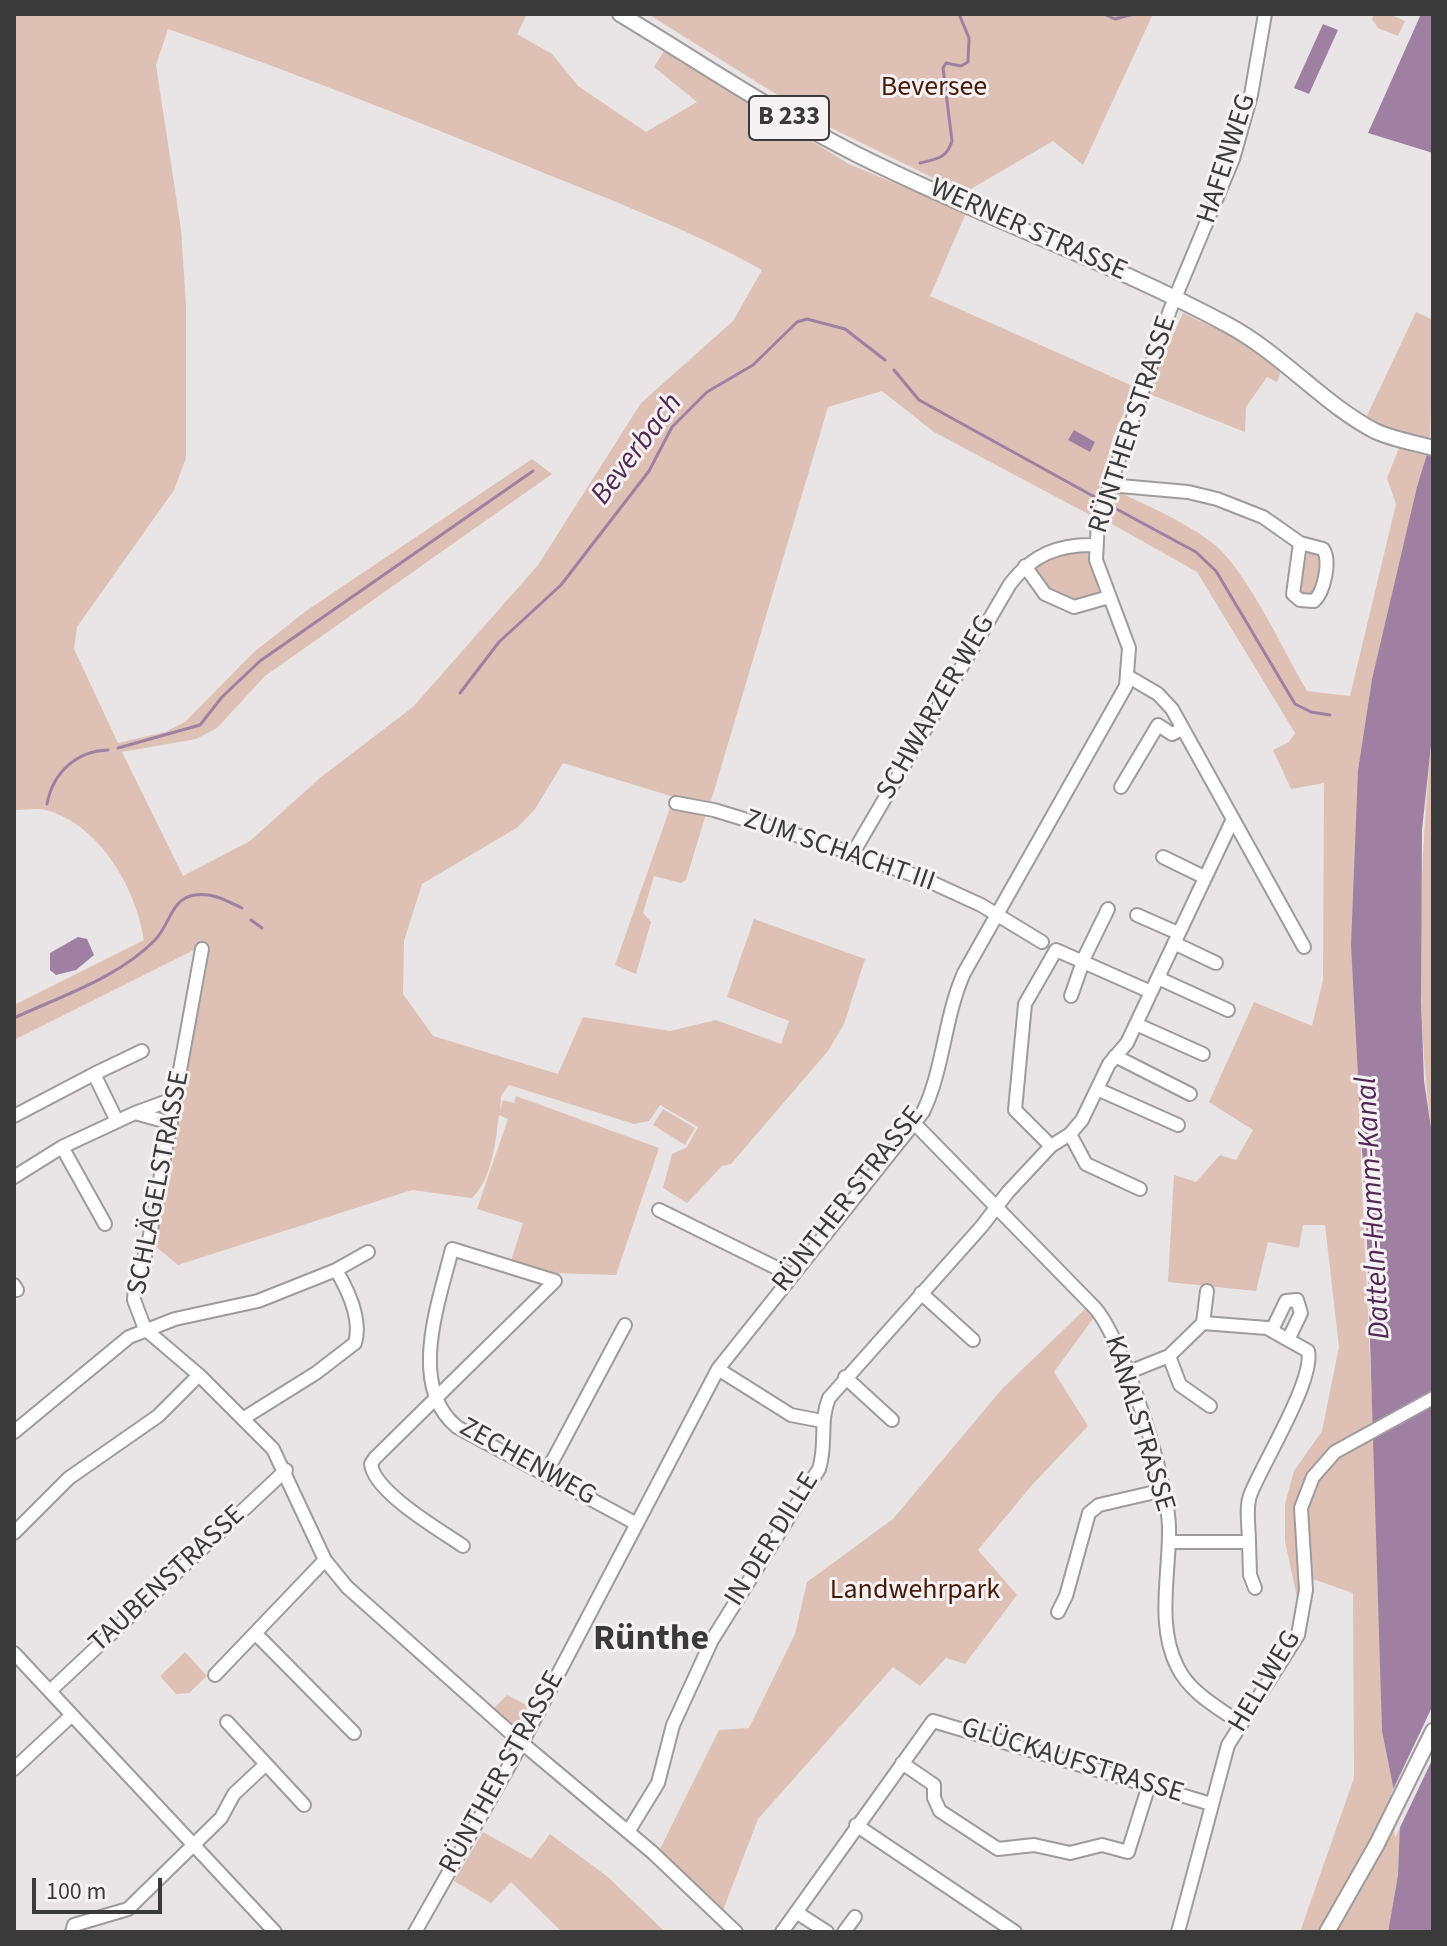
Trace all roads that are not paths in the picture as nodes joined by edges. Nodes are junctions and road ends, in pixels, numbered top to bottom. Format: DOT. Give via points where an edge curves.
graph roads {
  1 [pos="620,14"];
  2 [pos="1265,14"];
  3 [pos="1175,298"];
  4 [pos="1426,446"];
  5 [pos="1109,485"];
  6 [pos="1300,543"];
  7 [pos="1095,545"];
  8 [pos="1025,566"];
  9 [pos="1109,597"];
  10 [pos="1129,677"];
  11 [pos="1182,729"];
  12 [pos="1121,787"];
  13 [pos="676,803"];
  14 [pos="1233,819"];
  15 [pos="853,853"];
  16 [pos="1163,857"];
  17 [pos="1204,877"];
  18 [pos="1108,909"];
  19 [pos="996,915"];
  20 [pos="1137,915"];
  21 [pos="1176,938"];
  22 [pos="1042,942"];
  23 [pos="1304,947"];
  24 [pos="202,949"];
  25 [pos="1084,963"];
  26 [pos="1216,963"];
  27 [pos="1158,978"];
  28 [pos="1151,992"];
  29 [pos="1071,996"];
  30 [pos="1228,1010"];
  31 [pos="1136,1024"];
  32 [pos="142,1051"];
  33 [pos="1203,1054"];
  34 [pos="1115,1056"];
  35 [pos="94,1074"];
  36 [pos="1097,1089"];
  37 [pos="1190,1094"];
  38 [pos="176,1098"];
  39 [pos="135,1113"];
  40 [pos="14,1116"];
  41 [pos="116,1119"];
  42 [pos="171,1123"];
  43 [pos="915,1124"];
  44 [pos="1178,1125"];
  45 [pos="1070,1134"];
  46 [pos="1051,1146"];
  47 [pos="62,1147"];
  48 [pos="14,1177"];
  49 [pos="1140,1189"];
  50 [pos="997,1209"];
  51 [pos="659,1210"];
  52 [pos="105,1224"];
  53 [pos="368,1252"];
  54 [pos="336,1270"];
  55 [pos="791,1275"];
  56 [pos="1207,1291"];
  57 [pos="921,1293"];
  58 [pos="1203,1323"];
  59 [pos="625,1325"];
  60 [pos="145,1329"];
  61 [pos="1272,1330"];
  62 [pos="1289,1338"];
  63 [pos="973,1340"];
  64 [pos="1169,1356"];
  65 [pos="718,1369"];
  66 [pos="1129,1372"];
  67 [pos="199,1375"];
  68 [pos="845,1377"];
  69 [pos="1433,1398"];
  70 [pos="435,1400"];
  71 [pos="1210,1406"];
  72 [pos="244,1418"];
  73 [pos="892,1420"];
  74 [pos="822,1421"];
  75 [pos="14,1432"];
  76 [pos="286,1470"];
  77 [pos="545,1475"];
  78 [pos="1164,1490"];
  79 [pos="635,1523"];
  80 [pos="14,1533"];
  81 [pos="1169,1542"];
  82 [pos="1249,1542"];
  83 [pos="463,1546"];
  84 [pos="325,1560"];
  85 [pos="1255,1588"];
  86 [pos="1058,1612"];
  87 [pos="255,1633"];
  88 [pos="14,1653"];
  89 [pos="215,1675"];
  90 [pos="50,1691"];
  91 [pos="72,1715"];
  92 [pos="227,1722"];
  93 [pos="1240,1723"];
  94 [pos="1433,1731"];
  95 [pos="354,1733"];
  96 [pos="522,1743"];
  97 [pos="902,1763"];
  98 [pos="266,1764"];
  99 [pos="14,1769"];
  100 [pos="1149,1785"];
  101 [pos="1211,1804"];
  102 [pos="304,1805"];
  103 [pos="856,1825"];
  104 [pos="628,1832"];
  105 [pos="193,1844"];
  106 [pos="796,1912"];
  107 [pos="855,1917"];
  108 [pos="72,1932"];
  109 [pos="275,1932"];
  110 [pos="415,1932"];
  111 [pos="736,1932"];
  112 [pos="782,1932"];
  113 [pos="827,1932"];
  114 [pos="844,1932"];
  115 [pos="1015,1932"];
  116 [pos="1178,1932"];
  117 [pos="1327,1932"];
  1 -- 3 [label="main road, WERNER STRASSE / B 233" via="856,154"];
  2 -- 3 [label="street, HAFENWEG" via="1233,159"];
  3 -- 4 [label="main road, WERNER STRASSE / B 233" via="1259,343 1377,432"];
  3 -- 5 [label="street, RÜNTHER STRASSE"];
  5 -- 6 [label="street" via="1217,499 1263,517"];
  5 -- 7 [label="street, RÜNTHER STRASSE"];
  6 -- 6 [label="street" via="1327,555 1314,601 1293,594"];
  7 -- 8 [label="street, SCHWARZER WEG" via="1059,547"];
  7 -- 9 [label="street, RÜNTHER STRASSE"];
  8 -- 9 [label="street" via="1045,594 1074,607"];
  8 -- 15 [label="street, SCHWARZER WEG"];
  9 -- 10 [label="street, RÜNTHER STRASSE" via="1126,634"];
  10 -- 11 [label="street" via="1158,694"];
  10 -- 19 [label="street, RÜNTHER STRASSE"];
  11 -- 12 [label="street" via="1172,734 1158,725"];
  11 -- 14 [label="street"];
  13 -- 15 [label="street, ZUM SCHACHT III"];
  14 -- 17 [label="street"];
  14 -- 23 [label="street"];
  15 -- 19 [label="street, ZUM SCHACHT III" via="922,878"];
  16 -- 17 [label="street"];
  17 -- 21 [label="street"];
  18 -- 25 [label="street"];
  19 -- 22 [label="street, ZUM SCHACHT III"];
  19 -- 43 [label="street, RÜNTHER STRASSE" via="954,995 932,1092"];
  20 -- 21 [label="street"];
  21 -- 26 [label="street"];
  21 -- 27 [label="street"];
  24 -- 38 [label="street, SCHLÄGELSTRASSE"];
  25 -- 28 [label="street"];
  25 -- 29 [label="street"];
  25 -- 46 [label="street" via="1056,950 1025,1004 1015,1110"];
  27 -- 28 [label="street"];
  27 -- 30 [label="street"];
  28 -- 31 [label="street"];
  31 -- 33 [label="street"];
  31 -- 34 [label="street"];
  32 -- 35 [label="street"];
  34 -- 36 [label="street"];
  34 -- 37 [label="street"];
  35 -- 40 [label="street"];
  35 -- 41 [label="street"];
  36 -- 44 [label="street"];
  36 -- 45 [label="street"];
  38 -- 39 [label="street"];
  38 -- 42 [label="street, SCHLÄGELSTRASSE"];
  39 -- 41 [label="street"];
  39 -- 42 [label="street"];
  41 -- 47 [label="street"];
  42 -- 60 [label="street, SCHLÄGELSTRASSE" via="148,1246 135,1286 134,1300"];
  43 -- 50 [label="street, KANALSTRASSE"];
  43 -- 55 [label="street, RÜNTHER STRASSE"];
  45 -- 46 [label="street, IN DER DILLE"];
  45 -- 49 [label="street" via="1086,1164"];
  46 -- 50 [label="street, IN DER DILLE"];
  47 -- 48 [label="street"];
  47 -- 52 [label="street"];
  50 -- 57 [label="street, IN DER DILLE"];
  50 -- 66 [label="street, KANALSTRASSE" via="1101,1315"];
  51 -- 55 [label="street"];
  53 -- 54 [label="street"];
  54 -- 60 [label="street" via="258,1301"];
  54 -- 72 [label="street" via="351,1303 355,1343"];
  55 -- 65 [label="street, RÜNTHER STRASSE"];
  56 -- 58 [label="street"];
  57 -- 63 [label="street"];
  57 -- 68 [label="street, IN DER DILLE"];
  58 -- 61 [label="street"];
  58 -- 64 [label="street"];
  59 -- 77 [label="street"];
  60 -- 67 [label="street, SCHLÄGELSTRASSE"];
  60 -- 75 [label="street" via="116,1344"];
  61 -- 62 [label="street"];
  61 -- 62 [label="street" via="1286,1301 1297,1300 1301,1313"];
  62 -- 82 [label="street" via="1303,1345 1310,1358 1249,1496"];
  64 -- 66 [label="street"];
  64 -- 71 [label="street" via="1180,1385"];
  65 -- 74 [label="street" via="791,1415"];
  65 -- 79 [label="street, RÜNTHER STRASSE"];
  66 -- 78 [label="street, KANALSTRASSE"];
  67 -- 72 [label="street, SCHLÄGELSTRASSE"];
  67 -- 80 [label="street" via="158,1416 69,1478"];
  68 -- 73 [label="street"];
  68 -- 74 [label="street, IN DER DILLE" via="829,1398"];
  69 -- 93 [label="street, HELLWEG" via="1323,1462 1305,1492 1300,1522 1306,1590 1298,1635"];
  70 -- 70 [label="street, ZECHENWEG" via="555,1281 452,1249 433,1346 430,1375"];
  70 -- 77 [label="street, ZECHENWEG" via="457,1427"];
  70 -- 83 [label="street" via="375,1458 372,1471 396,1498"];
  72 -- 76 [label="street, SCHLÄGELSTRASSE"];
  74 -- 104 [label="street, IN DER DILLE" via="819,1469 712,1640 673,1725 658,1783"];
  76 -- 84 [label="street, SCHLÄGELSTRASSE"];
  76 -- 90 [label="street, TAUBENSTRASSE"];
  77 -- 79 [label="street, ZECHENWEG"];
  78 -- 81 [label="street, KANALSTRASSE"];
  78 -- 86 [label="street" via="1099,1505 1089,1513"];
  79 -- 96 [label="street, RÜNTHER STRASSE"];
  81 -- 82 [label="street"];
  81 -- 93 [label="street, KANALSTRASSE" via="1166,1619 1173,1658 1198,1693"];
  82 -- 85 [label="street"];
  84 -- 87 [label="street"];
  84 -- 96 [label="street, SCHLÄGELSTRASSE" via="373,1613"];
  87 -- 89 [label="street"];
  87 -- 95 [label="street"];
  88 -- 90 [label="street"];
  90 -- 91 [label="street"];
  91 -- 99 [label="street"];
  91 -- 105 [label="street"];
  92 -- 98 [label="street"];
  93 -- 101 [label="street, HELLWEG"];
  94 -- 117 [label="main road"];
  96 -- 104 [label="street, SCHLÄGELSTRASSE"];
  96 -- 110 [label="street, RÜNTHER STRASSE"];
  97 -- 100 [label="street, GLÜCKAUFSTRASSE" via="933,1721"];
  97 -- 100 [label="street" via="934,1785 940,1811 1004,1851 1034,1845 1070,1853 1102,1845 1128,1852"];
  97 -- 103 [label="street"];
  98 -- 102 [label="street"];
  98 -- 105 [label="street"];
  100 -- 101 [label="street, GLÜCKAUFSTRASSE"];
  101 -- 116 [label="street, HELLWEG"];
  103 -- 106 [label="street"];
  103 -- 115 [label="street"];
  104 -- 111 [label="street, SCHLÄGELSTRASSE"];
  105 -- 108 [label="street" via="128,1909 74,1925"];
  105 -- 109 [label="street"];
  106 -- 112 [label="street"];
  106 -- 113 [label="street"];
  107 -- 114 [label="street"];
}
